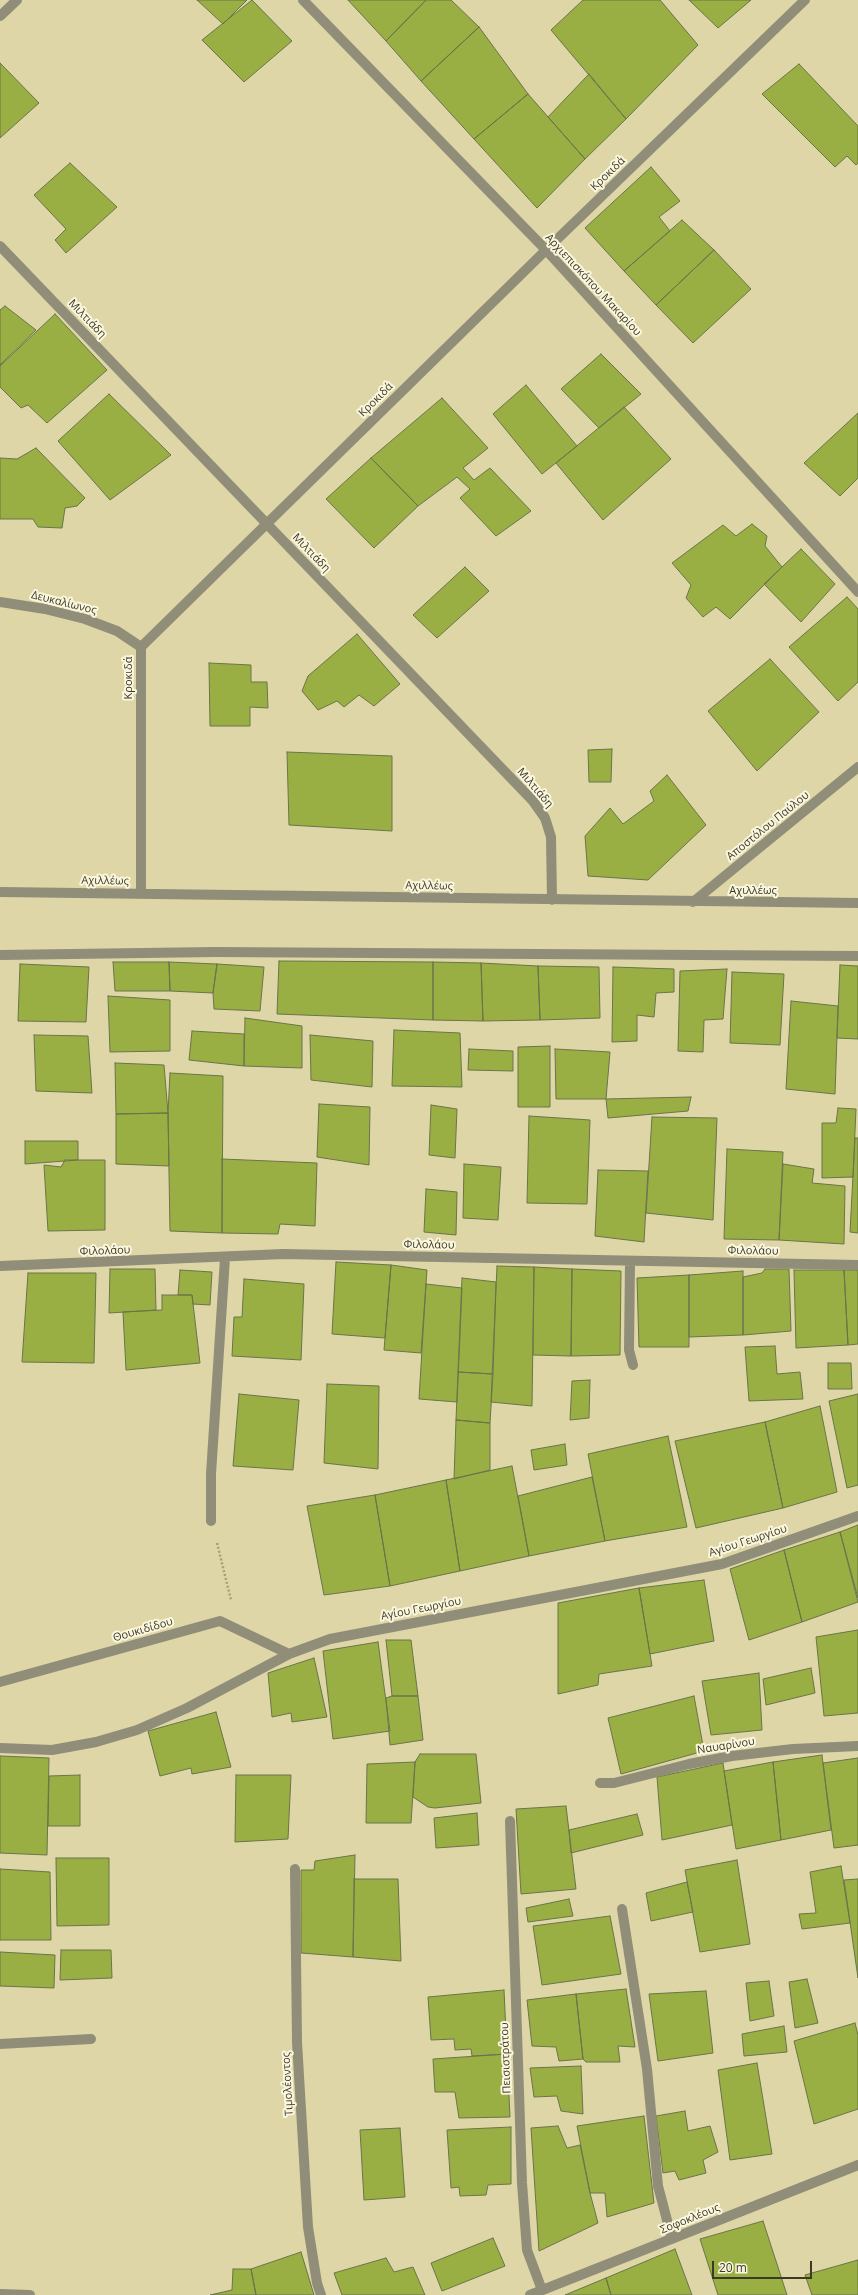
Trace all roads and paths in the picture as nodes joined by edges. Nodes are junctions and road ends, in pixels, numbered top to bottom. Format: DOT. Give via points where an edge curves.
graph roads {
  1 [pos="17,0"];
  2 [pos="303,0"];
  3 [pos="805,0"];
  4 [pos="0,16"];
  5 [pos="0,246"];
  6 [pos="546,250"];
  7 [pos="267,525"];
  8 [pos="858,592"];
  9 [pos="0,602"];
  10 [pos="141,647"];
  11 [pos="858,767"];
  12 [pos="0,892"];
  13 [pos="140,893"];
  14 [pos="552,900"];
  15 [pos="693,902"];
  16 [pos="858,903"];
  17 [pos="0,955"];
  18 [pos="858,956"];
  19 [pos="225,1258"];
  20 [pos="630,1261"];
  21 [pos="858,1265"];
  22 [pos="0,1266"];
  23 [pos="633,1365"];
  24 [pos="858,1516"];
  25 [pos="211,1522"];
  26 [pos="237,1629"];
  27 [pos="289,1654"];
  28 [pos="0,1682"];
  29 [pos="858,1746"];
  30 [pos="0,1748"];
  31 [pos="600,1783"];
  32 [pos="510,1821"];
  33 [pos="295,1869"];
  34 [pos="622,1909"];
  35 [pos="91,2039"];
  36 [pos="0,2044"];
  37 [pos="858,2165"];
  38 [pos="672,2239"];
  39 [pos="542,2290"];
  40 [pos="0,2294"];
  41 [pos="30,2295"];
  42 [pos="321,2295"];
  43 [pos="530,2295"];
  1 -- 4 [label="street"];
  2 -- 6 [label="street, Αρχιεπισκόπου Μακαρίου"];
  3 -- 6 [label="street, Κροκιδά"];
  5 -- 7 [label="street, Μιλτιάδη"];
  6 -- 7 [label="street, Κροκιδά"];
  6 -- 8 [label="street, Αρχιεπισκόπου Μακαρίου"];
  7 -- 10 [label="street, Κροκιδά"];
  7 -- 14 [label="street, Μιλτιάδη" via="533,801 545,818 551,837"];
  9 -- 10 [label="street, Δευκαλίωνος" via="85,619 117,632"];
  10 -- 13 [label="street, Κροκιδά"];
  11 -- 15 [label="street, Αποστόλου Παύλου"];
  12 -- 13 [label="street, Αχιλλέως"];
  13 -- 14 [label="street, Αχιλλέως"];
  14 -- 15 [label="street, Αχιλλέως"];
  15 -- 16 [label="street, Αχιλλέως"];
  17 -- 18 [label="street" via="215,952"];
  19 -- 20 [label="street, Φιλολάου" via="283,1254"];
  19 -- 22 [label="street, Φιλολάου"];
  19 -- 25 [label="street" via="211,1474"];
  20 -- 21 [label="street, Φιλολάου"];
  20 -- 23 [label="street" via="629,1350"];
  24 -- 27 [label="street, Αγίου Γεωργίου" via="722,1564 330,1639"];
  25 -- 26 [label="path"];
  26 -- 27 [label="street, Θουκιδίδου"];
  26 -- 28 [label="street, Θουκιδίδου" via="220,1621"];
  27 -- 30 [label="street, Αγίου Γεωργίου" via="187,1708 137,1730 96,1742 52,1750"];
  29 -- 31 [label="street, Ναυαρίνου" via="793,1749 732,1756 614,1783"];
  32 -- 39 [label="street, Πεισιστράτου" via="522,2183 527,2250"];
  33 -- 42 [label="street, Τιμολέοντος" via="297,2042 308,2219"];
  34 -- 38 [label="street" via="647,2069 658,2186"];
  35 -- 36 [label="street"];
  37 -- 38 [label="street, Σοφοκλέους"];
  38 -- 39 [label="street, Σοφοκλέους"];
  39 -- 43 [label="street, Σοφοκλέους"];
  40 -- 41 [label="street"];
}
